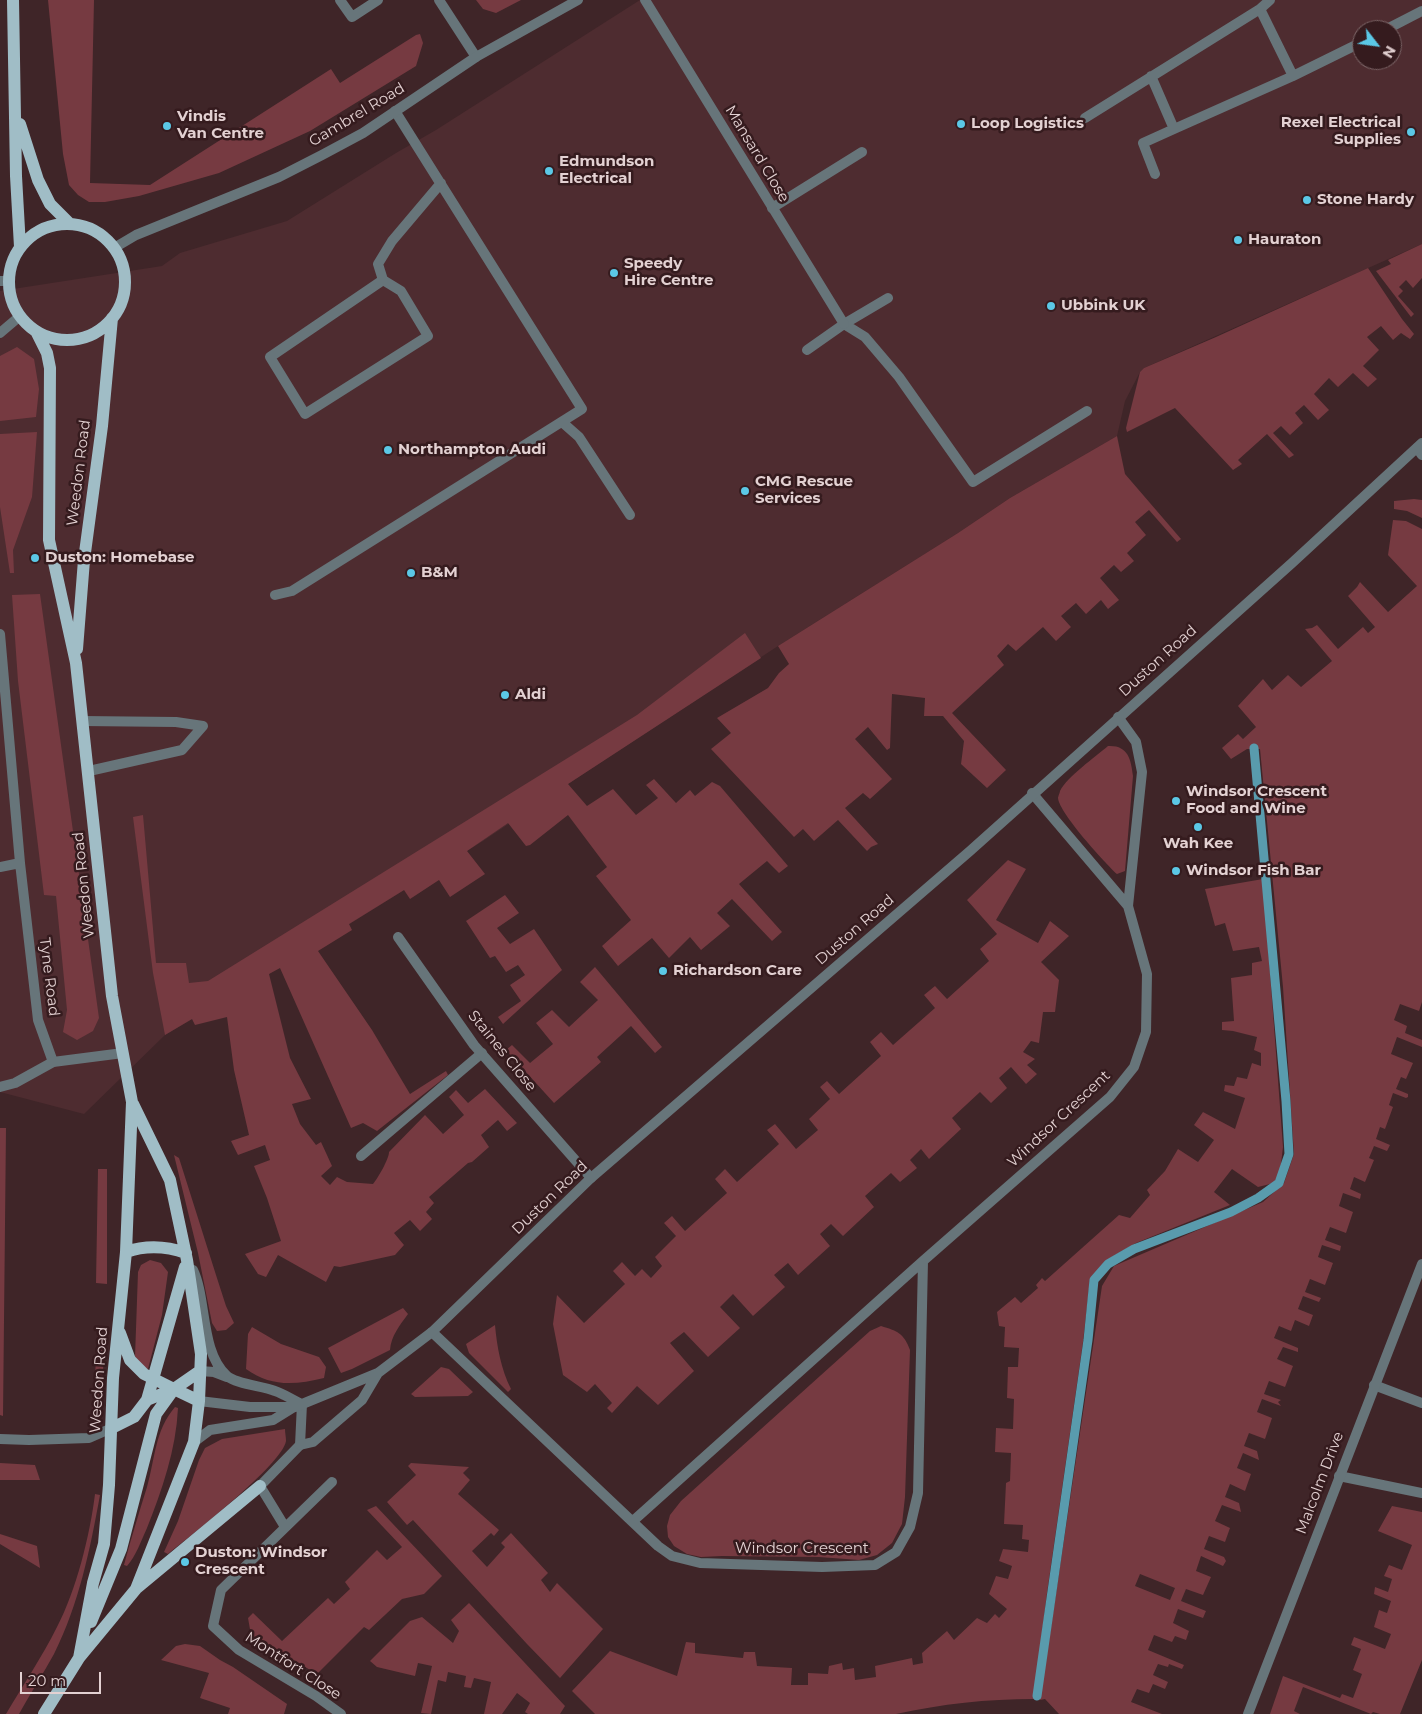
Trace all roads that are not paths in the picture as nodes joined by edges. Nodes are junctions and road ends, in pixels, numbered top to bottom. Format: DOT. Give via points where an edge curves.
graph roads {
  1 [pos="13,0"];
  2 [pos="340,0"];
  3 [pos="378,0"];
  4 [pos="439,0"];
  5 [pos="578,0"];
  6 [pos="645,0"];
  7 [pos="1270,0"];
  8 [pos="1260,9"];
  9 [pos="1422,12"];
  10 [pos="1402,22"];
  11 [pos="1352,47"];
  12 [pos="476,57"];
  13 [pos="1151,76"];
  14 [pos="1293,76"];
  15 [pos="396,111"];
  16 [pos="16,112"];
  17 [pos="1085,118"];
  18 [pos="1174,129"];
  19 [pos="862,152"];
  20 [pos="1155,174"];
  21 [pos="441,183"];
  22 [pos="772,208"];
  23 [pos="70,224"];
  24 [pos="20,248"];
  25 [pos="114,248"];
  26 [pos="384,280"];
  27 [pos="4,281"];
  28 [pos="888,298"];
  29 [pos="20,316"];
  30 [pos="112,318"];
  31 [pos="844,324"];
  32 [pos="36,331"];
  33 [pos="0,333"];
  34 [pos="807,350"];
  35 [pos="1087,411"];
  36 [pos="562,422"];
  37 [pos="1420,449"];
  38 [pos="630,515"];
  39 [pos="275,595"];
  40 [pos="0,634"];
  41 [pos="76,663"];
  42 [pos="1118,717"];
  43 [pos="82,721"];
  44 [pos="89,772"];
  45 [pos="1032,793"];
  46 [pos="20,863"];
  47 [pos="0,867"];
  48 [pos="1128,906"];
  49 [pos="398,937"];
  50 [pos="123,1053"];
  51 [pos="482,1053"];
  52 [pos="53,1062"];
  53 [pos="0,1087"];
  54 [pos="132,1102"];
  55 [pos="360,1156"];
  56 [pos="591,1178"];
  57 [pos="126,1252"];
  58 [pos="186,1257"];
  59 [pos="923,1261"];
  60 [pos="1422,1264"];
  61 [pos="119,1330"];
  62 [pos="432,1332"];
  63 [pos="200,1371"];
  64 [pos="378,1373"];
  65 [pos="228,1377"];
  66 [pos="153,1379"];
  67 [pos="1374,1385"];
  68 [pos="174,1389"];
  69 [pos="147,1400"];
  70 [pos="199,1402"];
  71 [pos="1422,1403"];
  72 [pos="299,1405"];
  73 [pos="112,1428"];
  74 [pos="0,1439"];
  75 [pos="194,1442"];
  76 [pos="300,1445"];
  77 [pos="1339,1476"];
  78 [pos="332,1482"];
  79 [pos="260,1486"];
  80 [pos="1422,1493"];
  81 [pos="633,1522"];
  82 [pos="285,1527"];
  83 [pos="136,1589"];
  84 [pos="79,1658"];
  85 [pos="44,1714"];
  86 [pos="341,1714"];
  87 [pos="1248,1714"];
  1 -- 16 [label="main road"];
  2 -- 3 [label="street" via="352,17"];
  4 -- 12 [label="street"];
  5 -- 12 [label="street, Gambrel Road"];
  6 -- 22 [label="street, Mansard Close"];
  7 -- 8 [label="street"];
  8 -- 13 [label="street"];
  8 -- 14 [label="street"];
  9 -- 10 [label="street"];
  11 -- 14 [label="street"];
  12 -- 15 [label="street, Gambrel Road"];
  13 -- 17 [label="street"];
  13 -- 18 [label="street"];
  14 -- 18 [label="street"];
  15 -- 21 [label="street"];
  15 -- 25 [label="street, Gambrel Road" via="296,168 136,235"];
  16 -- 23 [label="main road" via="38,180 50,204"];
  16 -- 24 [label="main road"];
  18 -- 20 [label="street" via="1143,142"];
  19 -- 22 [label="street"];
  21 -- 26 [label="street" via="392,241 378,264"];
  21 -- 36 [label="street" via="582,409"];
  22 -- 31 [label="street, Mansard Close"];
  23 -- 24 [label="main road" via="51,226 34,234"];
  23 -- 25 [label="main road" via="87,227"];
  24 -- 27 [label="main road"];
  25 -- 30 [label="main road" via="122,265 125,284 121,302"];
  26 -- 26 [label="street" via="270,358 305,414 428,336 401,291"];
  27 -- 29 [label="main road"];
  28 -- 31 [label="street"];
  29 -- 32 [label="main road"];
  29 -- 33 [label="street"];
  30 -- 32 [label="main road" via="100,330 68,340 51,338"];
  30 -- 41 [label="main road, Weedon Road" via="84,560"];
  31 -- 34 [label="street"];
  31 -- 35 [label="street" via="865,337 899,378 973,482"];
  32 -- 41 [label="main road, Weedon Road" via="47,353 50,368 50,540"];
  36 -- 38 [label="street" via="579,437"];
  36 -- 39 [label="street" via="292,591"];
  37 -- 42 [label="street, Duston Road"];
  40 -- 46 [label="street, Tyne Road"];
  41 -- 43 [label="main road, Weedon Road"];
  42 -- 45 [label="street, Duston Road"];
  42 -- 48 [label="street, Windsor Crescent" via="1136,742 1142,772"];
  43 -- 44 [label="main road, Weedon Road"];
  43 -- 44 [label="street" via="176,722 202,726 182,750"];
  44 -- 50 [label="main road, Weedon Road" via="112,996"];
  45 -- 48 [label="street, Windsor Crescent"];
  45 -- 56 [label="street, Duston Road"];
  46 -- 47 [label="street"];
  46 -- 52 [label="street, Tyne Road" via="38,1020"];
  48 -- 59 [label="street, Windsor Crescent" via="1147,974 1146,1032 1134,1067 1110,1097"];
  49 -- 51 [label="street, Staines Close"];
  50 -- 52 [label="street"];
  50 -- 54 [label="main road, Weedon Road"];
  51 -- 55 [label="street"];
  51 -- 56 [label="street, Staines Close"];
  52 -- 53 [label="street" via="15,1083"];
  54 -- 57 [label="main road, Weedon Road"];
  54 -- 58 [label="main road, Weedon Road" via="170,1180"];
  56 -- 62 [label="street, Duston Road"];
  57 -- 58 [label="main road" via="140,1247 170,1248"];
  57 -- 61 [label="main road, Weedon Road"];
  58 -- 63 [label="main road, Weedon Road" via="201,1354"];
  58 -- 65 [label="street" via="195,1273 210,1343 217,1362"];
  58 -- 66 [label="main road, Weedon Road"];
  59 -- 81 [label="street, Windsor Crescent"];
  59 -- 81 [label="street, Windsor Crescent" via="918,1493 910,1527 896,1552 875,1565 822,1567 700,1563 672,1556"];
  60 -- 67 [label="street, Malcolm Drive"];
  61 -- 66 [label="main road" via="130,1360"];
  61 -- 73 [label="main road, Weedon Road" via="113,1378"];
  62 -- 64 [label="street, Duston Road"];
  62 -- 81 [label="street, Windsor Crescent"];
  63 -- 65 [label="street"];
  63 -- 68 [label="main road"];
  63 -- 70 [label="main road, Weedon Road"];
  64 -- 72 [label="street, Duston Road"];
  64 -- 76 [label="street" via="362,1400 313,1442"];
  65 -- 72 [label="street" via="275,1391"];
  66 -- 68 [label="main road"];
  66 -- 69 [label="main road, Weedon Road"];
  67 -- 71 [label="street"];
  67 -- 77 [label="street, Malcolm Drive"];
  68 -- 69 [label="main road"];
  68 -- 70 [label="main road"];
  68 -- 84 [label="main road" via="156,1414 121,1549"];
  69 -- 73 [label="main road" via="134,1417"];
  70 -- 72 [label="street, Duston Road" via="250,1407"];
  70 -- 75 [label="main road, Weedon Road"];
  72 -- 75 [label="street" via="273,1420 210,1430"];
  72 -- 76 [label="street"];
  73 -- 74 [label="street" via="89,1438"];
  73 -- 84 [label="main road, Weedon Road" via="104,1544"];
  75 -- 83 [label="main road, Weedon Road"];
  76 -- 79 [label="street"];
  77 -- 80 [label="street"];
  77 -- 87 [label="street, Malcolm Drive"];
  78 -- 82 [label="street, Montfort Close"];
  79 -- 82 [label="street"];
  79 -- 83 [label="main road"];
  82 -- 86 [label="street, Montfort Close" via="221,1590 213,1626 239,1650"];
  83 -- 84 [label="main road, Weedon Road"];
  84 -- 85 [label="main road, Weedon Road"];
}
